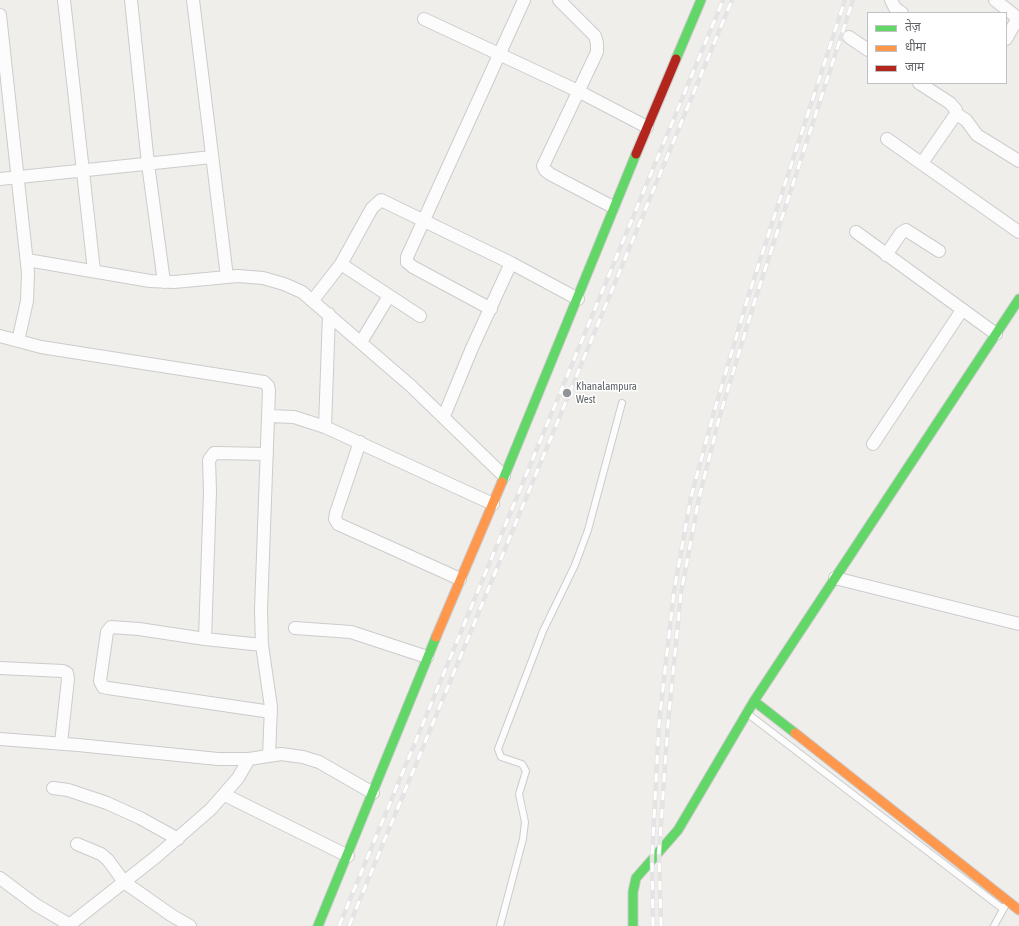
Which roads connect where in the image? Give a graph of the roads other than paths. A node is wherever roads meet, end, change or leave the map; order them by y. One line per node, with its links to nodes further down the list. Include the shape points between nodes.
1 (64, 0): 26 (street)
2 (130, 0): 25 (street)
3 (194, 0): 22 (street)
4 (524, 0): 16 (street)
5 (559, 0): 18 (street, via 591,32 597,43 597,52)
6 (701, 0): 20 (street)
7 (891, 0): 9 (street)
8 (995, 0): 12 (street)
9 (901, 12)
10 (0, 15): 27 (street)
11 (424, 19): 16 (street)
12 (1019, 19): 14 (street)
13 (849, 37): 15 (street)
14 (1007, 37)
15 (867, 49)
16 (498, 54): 18 (street); 30 (street)
17 (921, 84): 19 (street, via 950,103)
18 (578, 91): 20 (street); 29 (street, via 543,166 550,174)
19 (956, 114): 23 (street, via 966,120 977,135); 24 (street)
20 (647, 127): 29 (street)
21 (887, 139): 24 (street)
22 (212, 157): 25 (street); 39 (street)
23 (1019, 161)
24 (922, 163): 32 (street)
25 (148, 164): 26 (street); 40 (street)
26 (83, 172): 27 (street); 38 (street)
27 (18, 178): 28 (street); 35 (street)
28 (0, 179)
29 (613, 207): 42 (street)
30 (424, 220): 36 (street); 37 (street, via 386,201 377,202); 45 (street, via 409,251 407,262 413,268)
31 (856, 232): 34 (street)
32 (1019, 232)
33 (939, 251): 34 (street, via 906,230 901,233)
34 (886, 255): 46 (street)
35 (27, 260): 38 (street); 51 (street, via 27,301)
36 (511, 263): 42 (street); 45 (street)
37 (340, 264): 41 (street); 44 (street)
38 (94, 271): 40 (street)
39 (227, 277): 40 (street); 44 (street, via 263,278 284,284)
40 (164, 282)
41 (389, 296): 48 (street); 52 (street)
42 (578, 299): 60 (street)
43 (1019, 299): 49 (street)
44 (313, 300): 47 (street)
45 (491, 309): 55 (street)
46 (962, 310): 49 (street); 58 (street)
47 (329, 314): 52 (street); 56 (street)
48 (420, 316)
49 (996, 334): 62 (street)
50 (0, 336): 51 (street)
51 (18, 341): 54 (street, via 41,347 264,382 269,390)
52 (361, 342): 55 (street)
53 (622, 403): 90 (lane, via 588,530 575,565 543,631 498,749 498,754 522,764 526,771 519,794 525,822 523,839)
54 (268, 416): 56 (street, via 294,417); 59 (street)
55 (444, 416): 60 (street)
56 (325, 427): 57 (street)
57 (360, 442): 61 (street); 63 (street, via 336,513 335,519 338,524)
58 (873, 444)
59 (267, 454): 66 (street, via 214,453 209,460); 67 (street)
60 (504, 476): 61 (street)
61 (493, 504): 63 (street)
62 (835, 578): 64 (street); 70 (street)
63 (460, 579): 68 (street)
64 (1019, 624)
65 (295, 628): 68 (street, via 351,632)
66 (205, 639): 67 (street); 71 (street, via 111,627 107,632 100,684 108,688)
67 (262, 644): 71 (street)
68 (427, 657): 78 (street)
69 (0, 668): 74 (street, via 67,673)
70 (754, 701): 72 (street); 85 (street)
71 (271, 712): 75 (street)
72 (747, 713): 85 (lane); 91 (street, via 678,830 636,878 633,892)
73 (0, 739): 74 (street)
74 (61, 744): 76 (street, via 218,759)
75 (269, 756): 76 (street); 78 (street, via 281,754 319,762)
76 (249, 759): 79 (street)
77 (53, 788): 80 (street, via 68,790 108,803)
78 (373, 793): 82 (street)
79 (225, 795): 80 (street); 82 (street)
80 (178, 839): 84 (street)
81 (77, 844): 84 (street, via 101,854)
82 (348, 856): 89 (street)
83 (0, 878): 87 (street, via 36,905)
84 (124, 882): 87 (street); 88 (street)
85 (1006, 906): 86 (street); 92 (lane)
86 (1019, 910)
87 (69, 925)
88 (190, 926)
89 (318, 926)
90 (500, 926)
91 (633, 926)
92 (994, 926)

